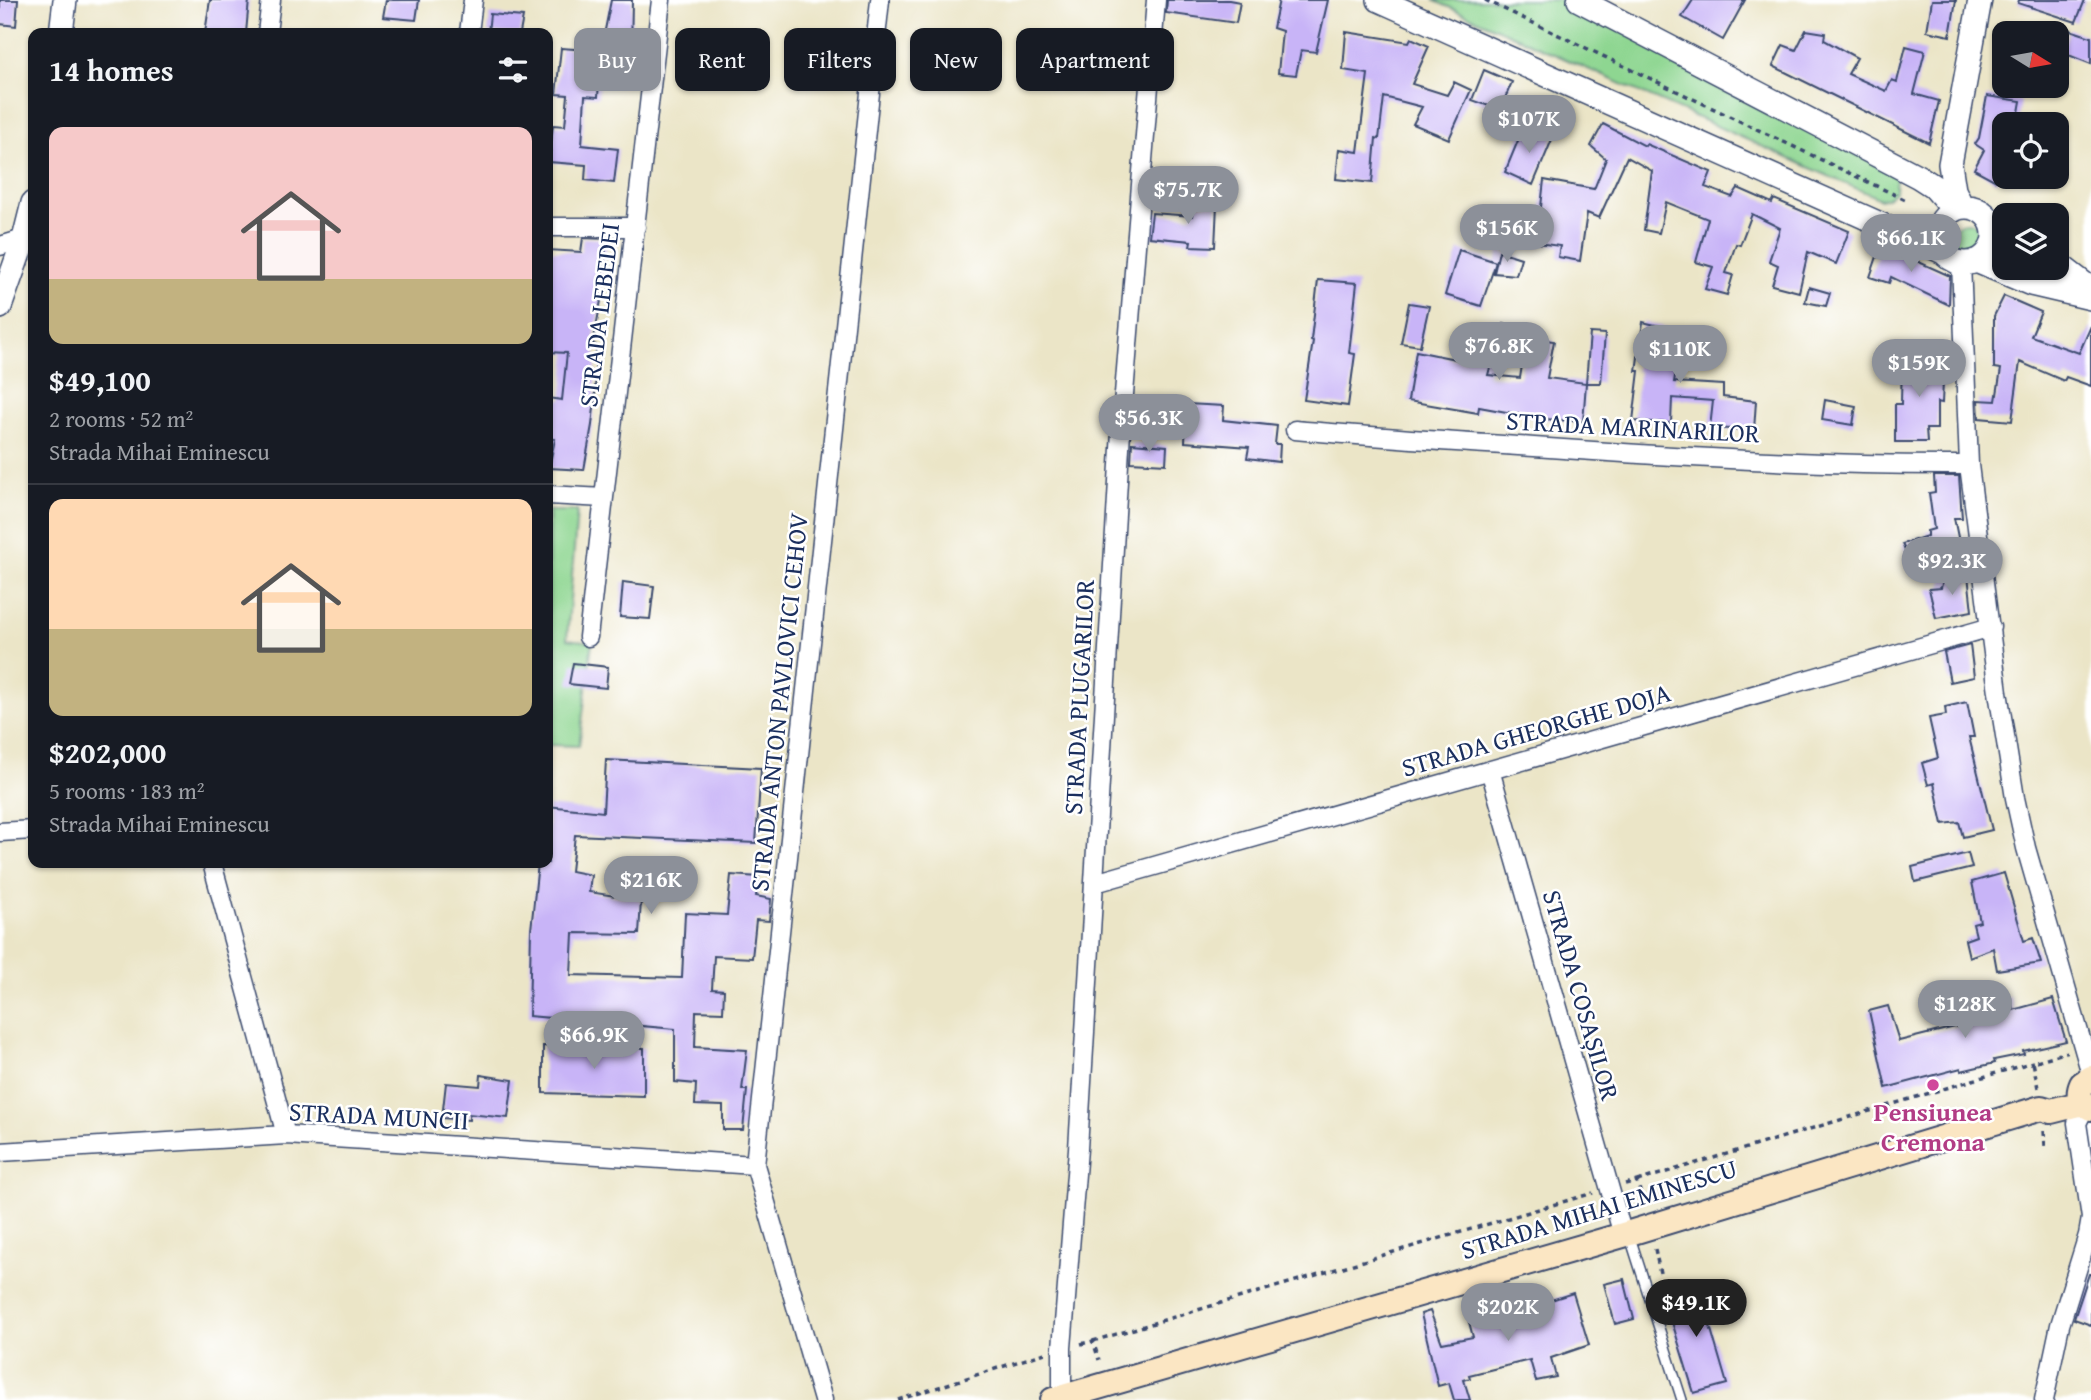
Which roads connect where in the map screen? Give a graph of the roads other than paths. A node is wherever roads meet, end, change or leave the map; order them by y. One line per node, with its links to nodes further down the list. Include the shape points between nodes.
1 (65, 0): 10 (street)
2 (271, 0): 11 (street)
3 (473, 0): 12 (street)
4 (661, 0): 16 (street, STRADA LEBEDEI)
5 (880, 0): 40 (street, STRADA ANTON PAVLOVICI CEHOV)
6 (1156, 0): 36 (street, STRADA PLUGARILOR, via 1121,431)
7 (1379, 0): 21 (street)
8 (1578, 0): 13 (street, via 1919,177)
9 (1980, 0): 13 (street, via 1951,164)
10 (62, 28)
11 (268, 28)
12 (470, 28)
13 (1958, 208): 14 (street, via 1979,210); 21 (street, via 1942,221 1938,237)
14 (1992, 221)
15 (553, 227): 16 (street)
16 (636, 227): 29 (street, STRADA LEBEDEI)
17 (28, 240): 20 (street)
18 (1992, 243): 21 (street, via 1984,256)
19 (28, 244): 25 (street)
20 (0, 246)
21 (1961, 259): 24 (street, via 2031,284); 27 (street)
22 (2069, 272): 23 (street)
23 (2091, 289)
24 (2091, 298)
25 (0, 307)
26 (1296, 430): 27 (street, STRADA MARINARILOR, via 1672,457 1869,466)
27 (1969, 464): 30 (street)
28 (553, 495): 29 (street)
29 (604, 498): 31 (street, STRADA LEBEDEI)
30 (1991, 627): 32 (street, STRADA GHEORGHE DOJA); 37 (street, via 2015,798)
31 (588, 637)
32 (1490, 770): 36 (street, STRADA GHEORGHE DOJA); 41 (street, STRADA COSAȘILOR)
33 (28, 830): 34 (street)
34 (0, 832)
35 (213, 868): 38 (street)
36 (1095, 883): 42 (street, STRADA PLUGARILOR)
37 (2087, 1092): 41 (main road, STRADA MIHAI EMINESCU, via 2051,1111 2041,1109); 45 (street, via 2077,1123 2091,1218)
38 (286, 1135): 39 (street, STRADA MUNCII); 40 (street, STRADA MUNCII)
39 (0, 1152)
40 (755, 1165): 43 (street, STRADA ANTON PAVLOVICI CEHOV)
41 (1626, 1234): 42 (main road, STRADA MIHAI EMINESCU); 44 (lane)
42 (1057, 1399)
43 (823, 1400)
44 (1682, 1400)
45 (2044, 1400)

